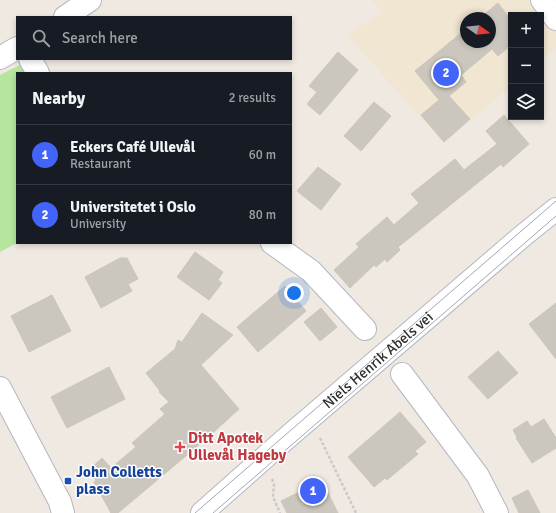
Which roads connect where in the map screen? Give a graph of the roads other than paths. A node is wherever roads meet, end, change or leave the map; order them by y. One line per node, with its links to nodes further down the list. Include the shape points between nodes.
1 (90, 0): 3 (street)
2 (542, 0): 4 (street)
3 (66, 16)
4 (556, 19)
5 (16, 49): 6 (street)
6 (0, 58)
7 (31, 60): 8 (street)
8 (37, 72)
9 (556, 209): 15 (street, Niels Henrik Abels vei, via 313,415)
10 (273, 244): 11 (street, via 311,271)
11 (365, 329)
12 (402, 374): 16 (street, via 478,476)
13 (0, 388): 14 (street)
14 (65, 509)
15 (202, 513)
16 (497, 513)

